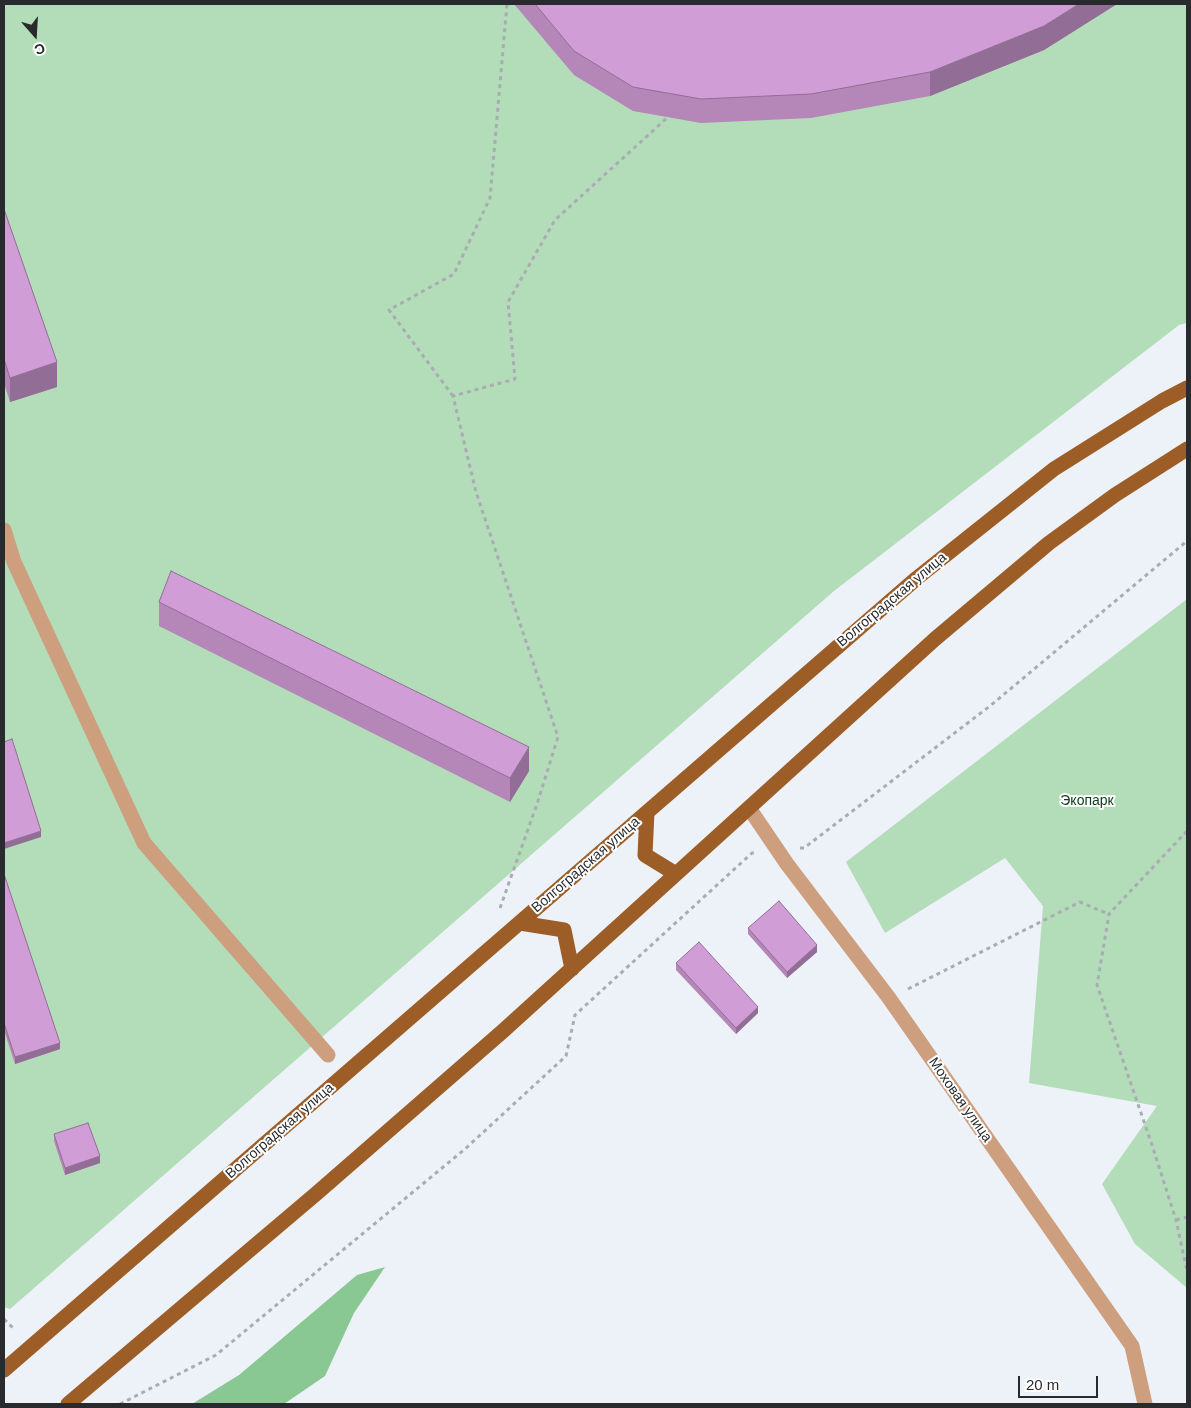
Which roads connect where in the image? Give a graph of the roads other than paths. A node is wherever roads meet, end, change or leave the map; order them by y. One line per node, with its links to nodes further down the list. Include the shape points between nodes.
1 (1187, 388): 5 (main road, Волгоградская улица, via 1054,469 917,578)
2 (1187, 450): 4 (main road, via 1115,495 1050,543 935,639)
3 (4, 530): 9 (street, via 14,562 144,843)
4 (749, 808): 6 (main road); 12 (street, Моховая улица, via 889,998 1132,1346)
5 (647, 812): 6 (main road, via 645,855); 7 (main road, Волгоградская улица)
6 (676, 874): 8 (main road)
7 (520, 923): 8 (main road, via 564,930); 10 (main road, Волгоградская улица)
8 (572, 969): 11 (main road, via 317,1193)
9 (328, 1055)
10 (4, 1370)
11 (70, 1403)
12 (1145, 1404)

